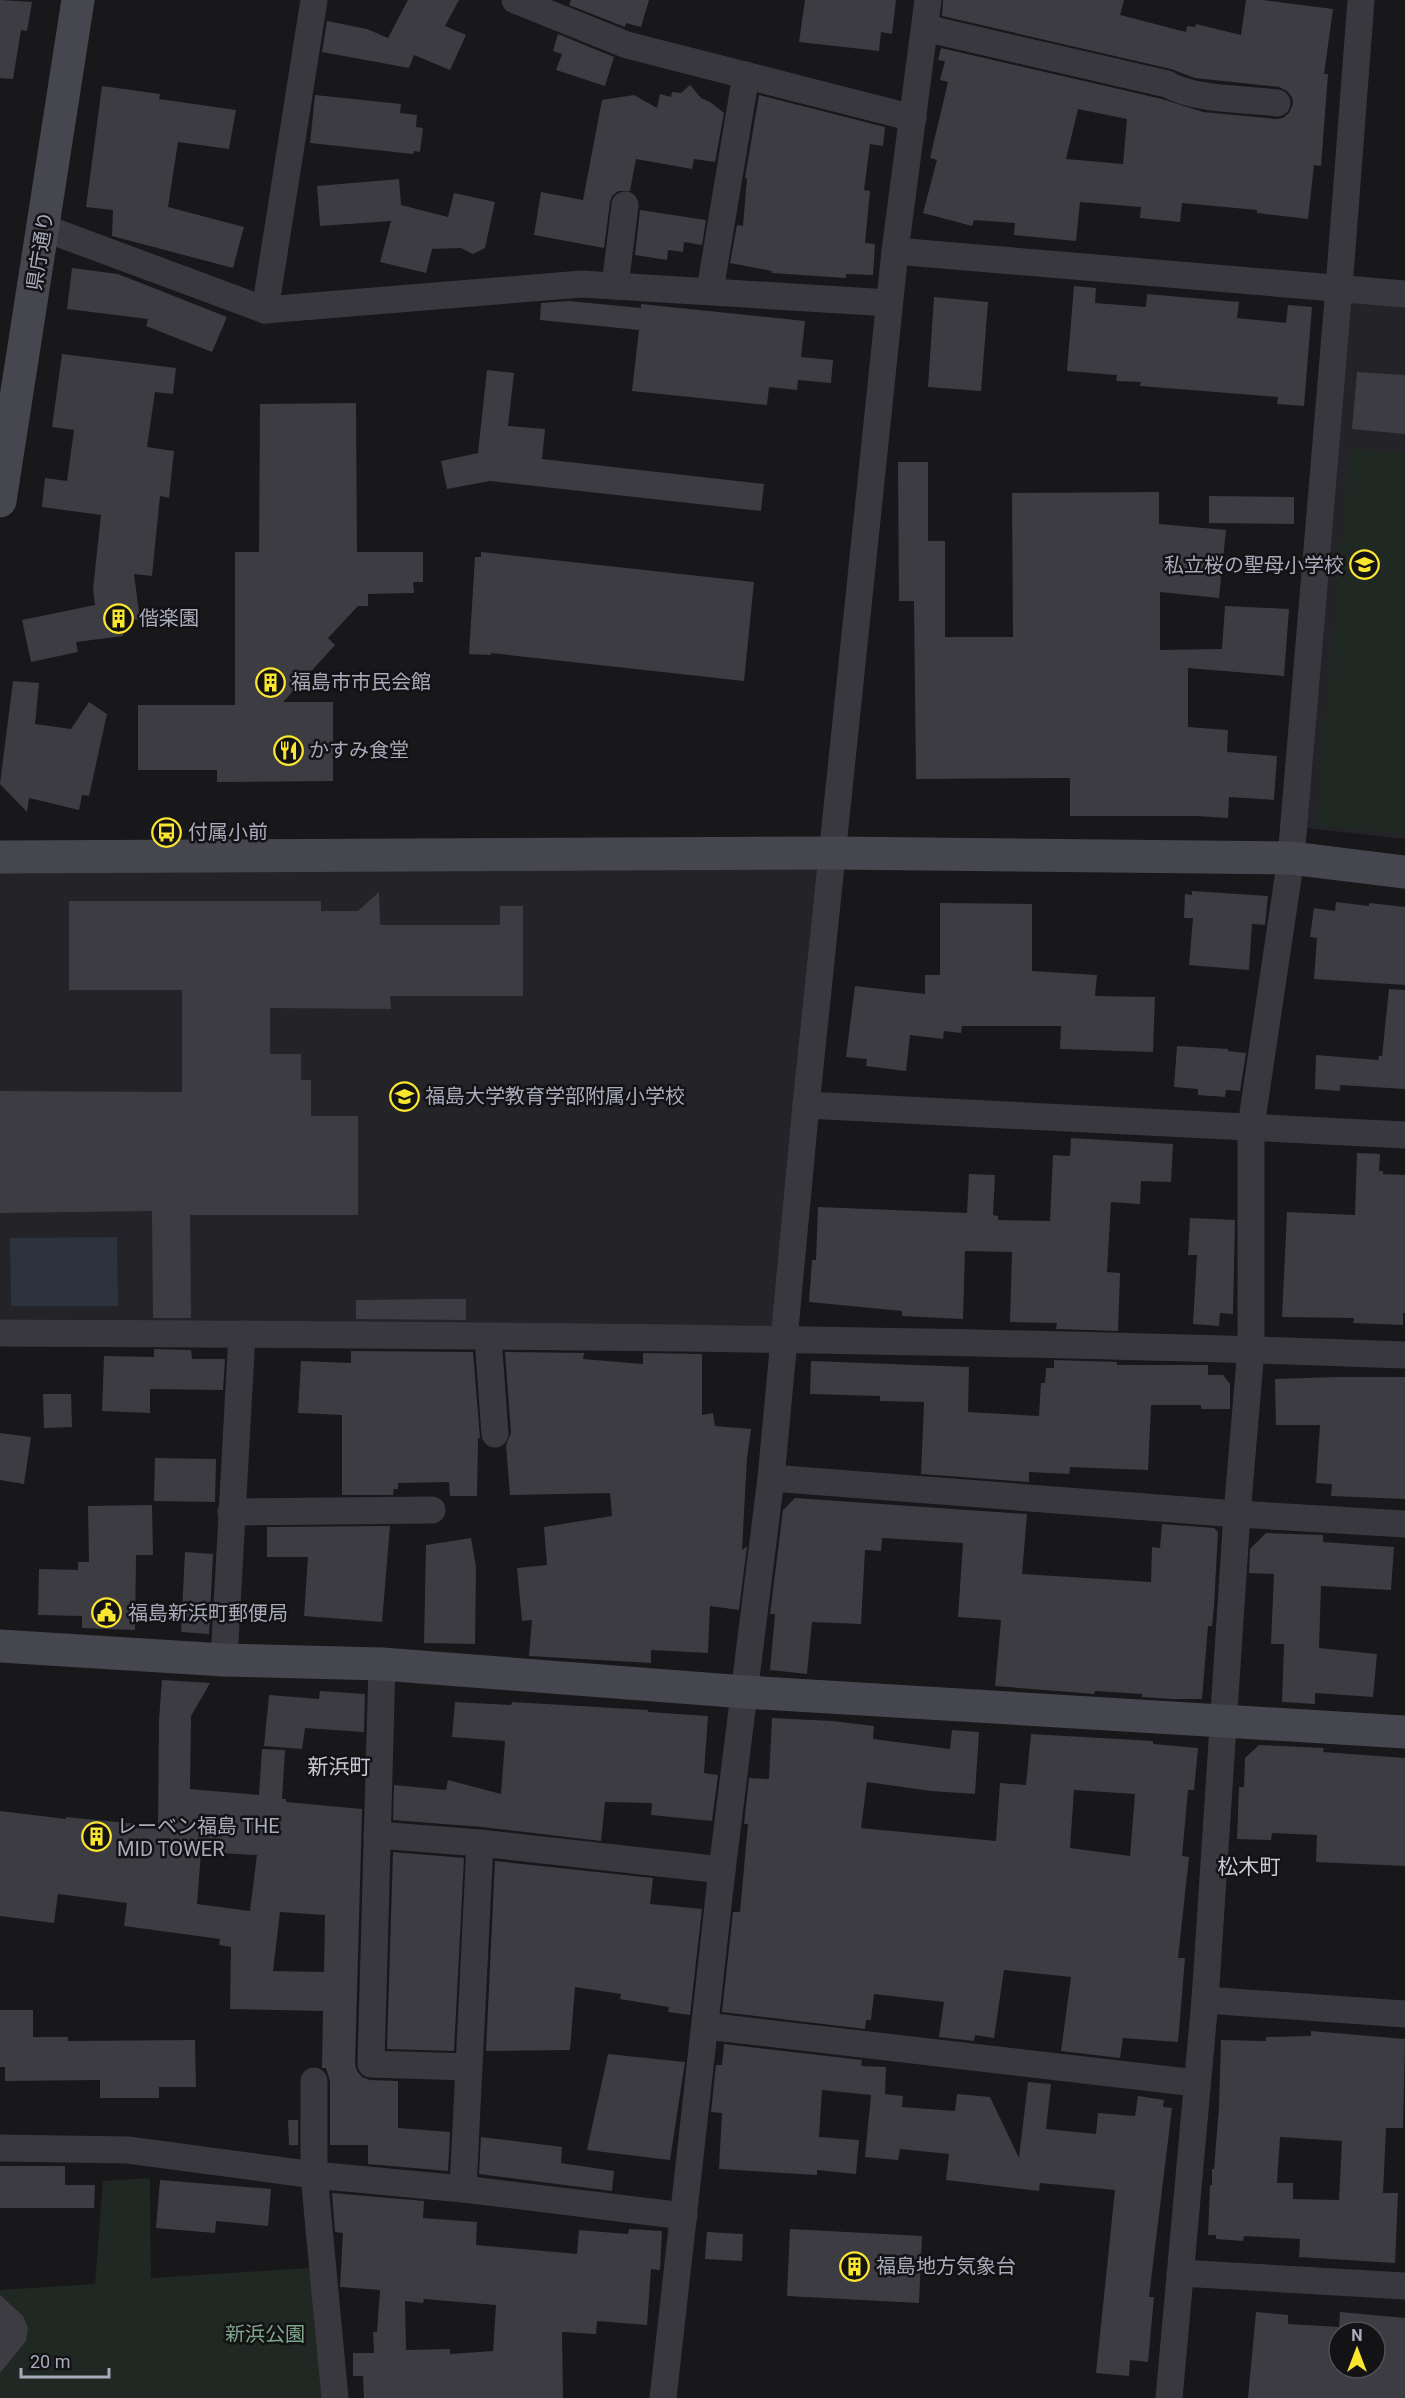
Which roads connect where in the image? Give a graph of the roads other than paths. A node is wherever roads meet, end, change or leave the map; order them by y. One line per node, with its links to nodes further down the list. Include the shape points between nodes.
1 (78, 0): 11 (street, 県庁通り)
2 (314, 0): 18 (street)
3 (515, 0): 7 (street, via 627,45)
4 (928, 0): 6 (street)
5 (1357, 1): 14 (street)
6 (925, 28): 8 (street, via 1209,96); 9 (street)
7 (746, 75): 9 (street); 15 (street)
8 (1277, 103)
9 (913, 118): 12 (street)
10 (625, 204): 13 (street)
11 (44, 228): 18 (street); 19 (street, 県庁通り)
12 (895, 251): 14 (street); 17 (street)
13 (615, 286): 15 (street); 18 (street, via 582,284)
14 (1339, 288): 16 (street); 22 (street)
15 (710, 290): 17 (street)
16 (1405, 294)
17 (889, 303): 20 (street)
18 (265, 310)
19 (0, 501)
20 (833, 853): 21 (street); 22 (street); 24 (street)
21 (0, 856)
22 (1291, 858): 23 (street); 25 (street)
23 (1405, 872)
24 (806, 1105): 25 (street); 30 (street)
25 (1251, 1126): 26 (street); 31 (street)
26 (1405, 1135)
27 (0, 1334): 28 (street)
28 (242, 1334): 29 (street); 36 (street)
29 (488, 1336): 30 (street); 33 (street)
30 (784, 1340): 31 (street); 34 (street)
31 (1251, 1349): 32 (street); 37 (street)
32 (1405, 1355)
33 (495, 1434)
34 (771, 1479): 37 (street); 42 (street)
35 (432, 1510): 36 (street)
36 (231, 1512): 40 (street)
37 (1237, 1514): 38 (street); 43 (street)
38 (1405, 1524)
39 (0, 1646): 40 (street)
40 (224, 1660): 41 (street)
41 (382, 1664): 42 (street); 45 (street)
42 (745, 1692): 43 (street); 47 (street)
43 (1223, 1720): 44 (street); 48 (street)
44 (1405, 1732)
45 (377, 1834): 46 (street); 51 (street, via 371,2064)
46 (480, 1843): 47 (street); 51 (street)
47 (722, 1870): 50 (street)
48 (1205, 2000): 49 (street); 53 (street)
49 (1405, 2014)
50 (706, 2026): 53 (street); 57 (street)
51 (468, 2067): 56 (street)
52 (314, 2081): 55 (street)
53 (1196, 2083): 58 (street)
54 (0, 2148): 55 (street, via 128,2150)
55 (314, 2175): 56 (street); 60 (street)
56 (463, 2189): 57 (street)
57 (684, 2216): 61 (street)
58 (1180, 2272): 59 (street); 62 (street)
59 (1405, 2286)
60 (335, 2398)
61 (663, 2398)
62 (1169, 2398)

